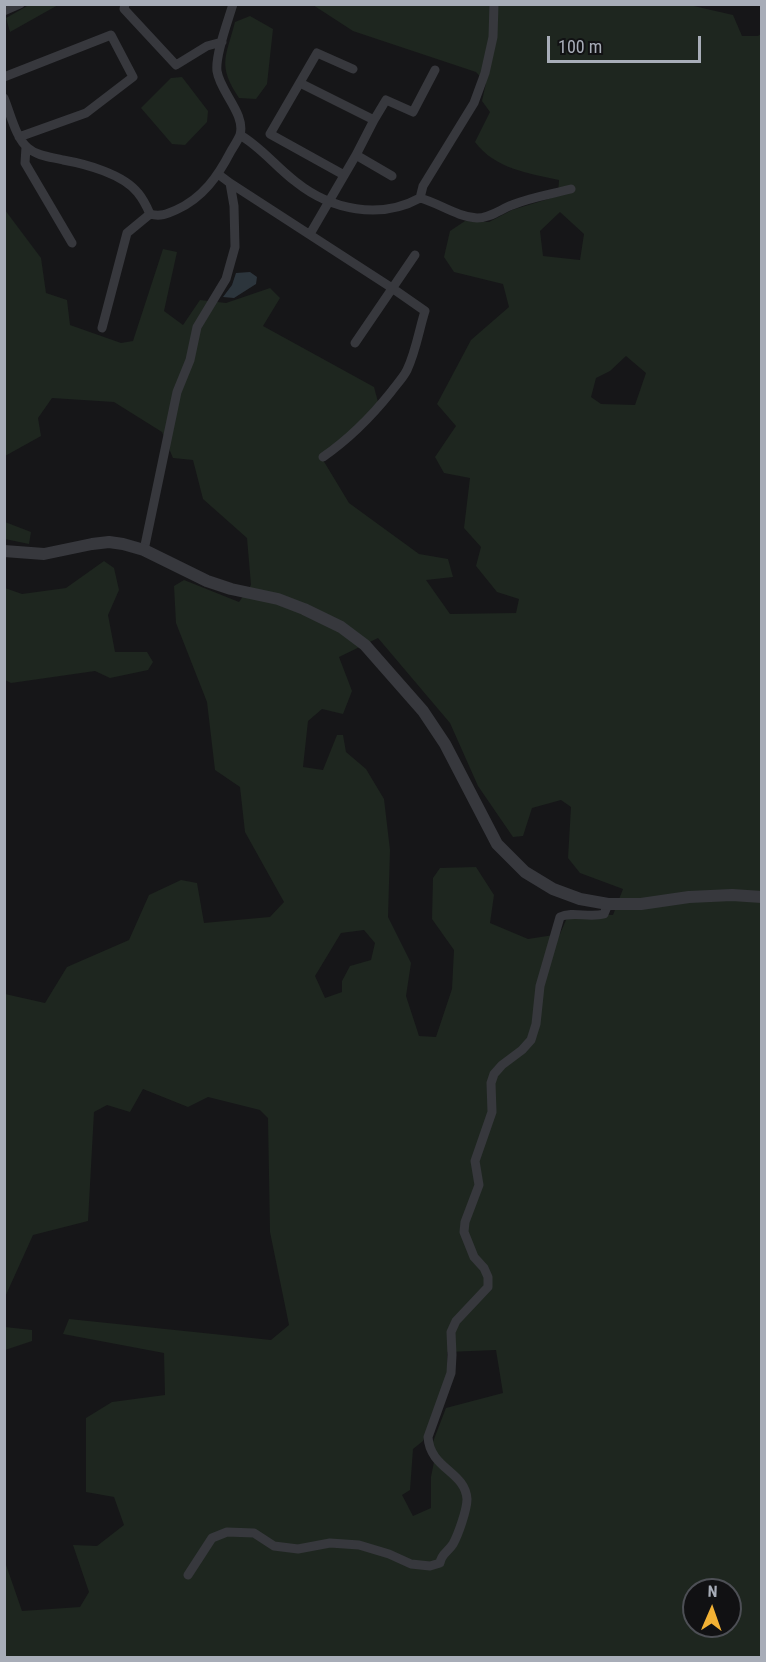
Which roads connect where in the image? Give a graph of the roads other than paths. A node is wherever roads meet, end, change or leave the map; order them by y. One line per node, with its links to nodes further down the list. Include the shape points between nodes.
1 (20, 4): 5 (street)
2 (124, 4): 6 (street, via 124,9 176,65 207,46)
3 (233, 4): 6 (street)
4 (494, 4): 23 (street, via 493,37 482,83 423,186)
5 (4, 11)
6 (222, 42): 14 (street, via 217,70 240,124)
7 (353, 69): 10 (street, via 317,53)
8 (435, 70): 13 (street, via 413,112 386,100)
9 (4, 77): 15 (street, via 111,35 132,77 86,113)
10 (300, 83): 13 (street); 19 (street, via 270,134)
11 (4, 98): 12 (street)
12 (8, 116): 15 (street)
13 (374, 120): 17 (street)
14 (240, 135): 18 (street); 24 (street, via 296,182)
15 (19, 137): 16 (street)
16 (26, 147): 25 (street, via 43,156 94,168 128,184); 27 (street, via 25,163)
17 (356, 155): 19 (street); 20 (street)
18 (219, 174): 21 (street); 25 (street, via 186,206 160,216)
19 (344, 175): 24 (street)
20 (392, 176)
21 (230, 183): 26 (street); 33 (street, via 235,247 226,279 197,327 190,360 177,392)
22 (571, 189): 23 (street, via 477,218)
23 (420, 198): 24 (street, via 392,209 371,210)
24 (328, 202): 26 (street)
25 (150, 214): 30 (street, via 127,233)
26 (309, 234): 29 (street)
27 (72, 243)
28 (415, 255): 29 (street)
29 (392, 288): 31 (street); 32 (street, via 425,311 407,371 365,421)
30 (102, 328)
31 (355, 342)
32 (323, 457)
33 (144, 550): 34 (street, via 109,542 44,554); 36 (street, via 173,571 304,609 341,627 365,645 423,711 446,744 497,844 525,872 553,889 580,900)
34 (4, 551)
35 (762, 897): 36 (street, via 732,895)
36 (608, 904): 37 (street, via 604,914 560,917 540,986 531,1040 494,1074 492,1112 475,1161 479,1185 464,1232 488,1277 488,1287 456,1321 451,1332 451,1373 428,1437 434,1457 458,1480 466,1495 452,1546 440,1563 430,1566 411,1564 359,1545 330,1543 298,1549 274,1546 254,1533 226,1532 212,1538)
37 (188, 1575)

